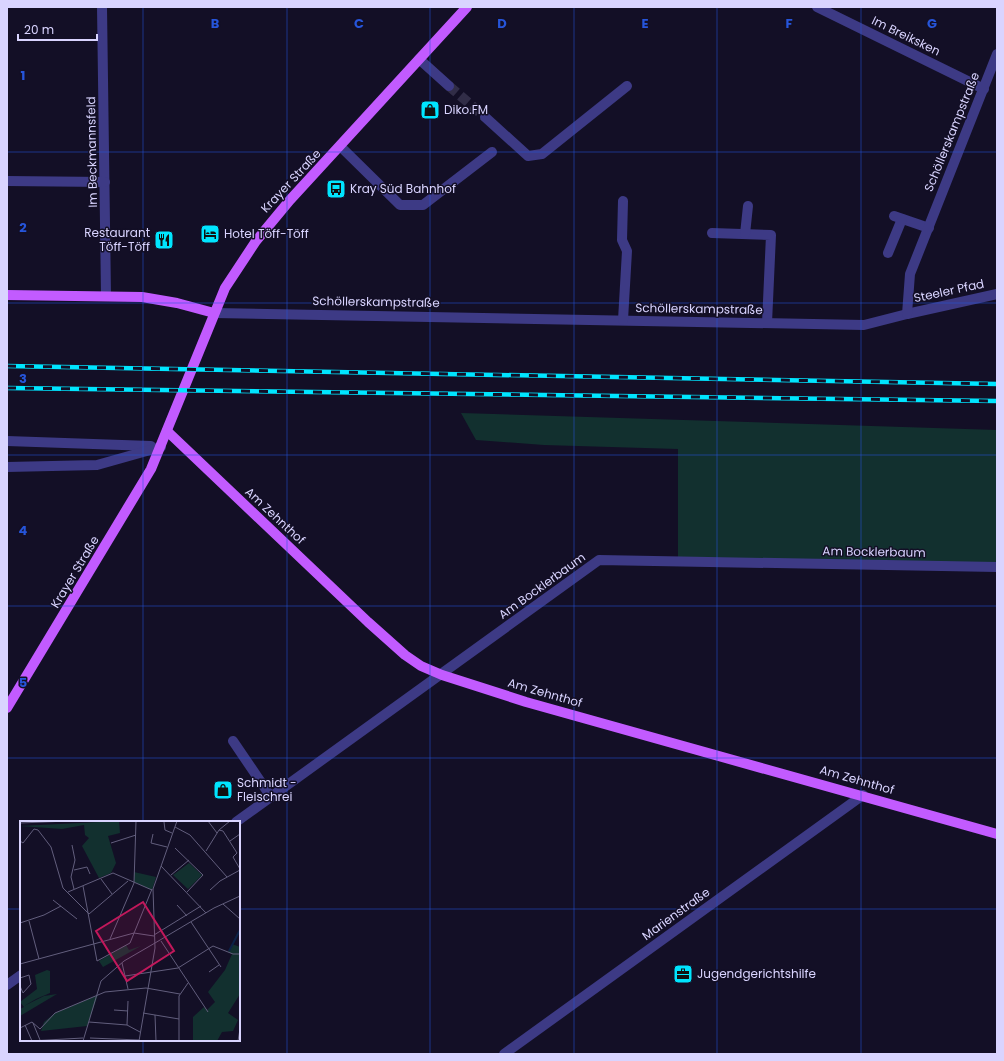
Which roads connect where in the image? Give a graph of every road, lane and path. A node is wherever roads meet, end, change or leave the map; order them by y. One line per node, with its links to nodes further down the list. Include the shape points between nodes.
1 (102, 7): 13 (street, Im Beckmannsfeld)
2 (467, 7): 5 (main road, Krayer Straße)
3 (817, 7): 8 (street, Im Breiksken)
4 (997, 54): 8 (street, Schöllerskampstraße)
5 (419, 60): 6 (street); 10 (main road, Krayer Straße)
6 (449, 86)
7 (627, 86): 9 (street, via 542,154 528,156)
8 (984, 89): 16 (street, Schöllerskampstraße)
9 (485, 117)
10 (341, 146): 11 (street, via 400,205 423,205); 23 (main road, Krayer Straße, via 290,200 256,241 225,288)
11 (492, 152)
12 (7, 181): 13 (street)
13 (105, 182): 22 (street, Im Beckmannsfeld)
14 (623, 201): 25 (street, via 622,240 627,251)
15 (748, 206): 18 (street)
16 (929, 228): 19 (street, via 898,217); 24 (street, Schöllerskampstraße, via 910,274)
17 (712, 233): 18 (street)
18 (745, 234): 26 (street, via 771,235)
19 (888, 253)
20 (997, 294): 24 (street, Steeler Pfad)
21 (7, 295): 22 (main road)
22 (106, 296): 23 (main road, via 142,297)
23 (214, 313): 25 (street, Schöllerskampstraße); 27 (main road, Krayer Straße)
24 (906, 314): 26 (street, Schöllerskampstraße, via 864,325)
25 (623, 320): 26 (street, Schöllerskampstraße)
26 (767, 323)
27 (167, 431): 29 (main road, Krayer Straße); 32 (main road, Am Zehnthof, via 405,655 421,666)
28 (7, 441): 29 (street)
29 (161, 447): 30 (street, via 97,465); 33 (main road, Krayer Straße, via 152,469)
30 (7, 466)
31 (997, 567): 32 (street, Am Bocklerbaum, via 599,560)
32 (442, 675): 35 (main road, Am Zehnthof, via 526,702); 36 (street, Am Bocklerbaum)
33 (7, 708)
34 (233, 741): 36 (street)
35 (863, 795): 38 (main road, Am Zehnthof); 41 (street, Marienstraße)
36 (270, 797): 37 (street, Am Bocklerbaum)
37 (237, 821)
38 (997, 834)
39 (20, 976): 40 (street)
40 (7, 985)
41 (504, 1054)

